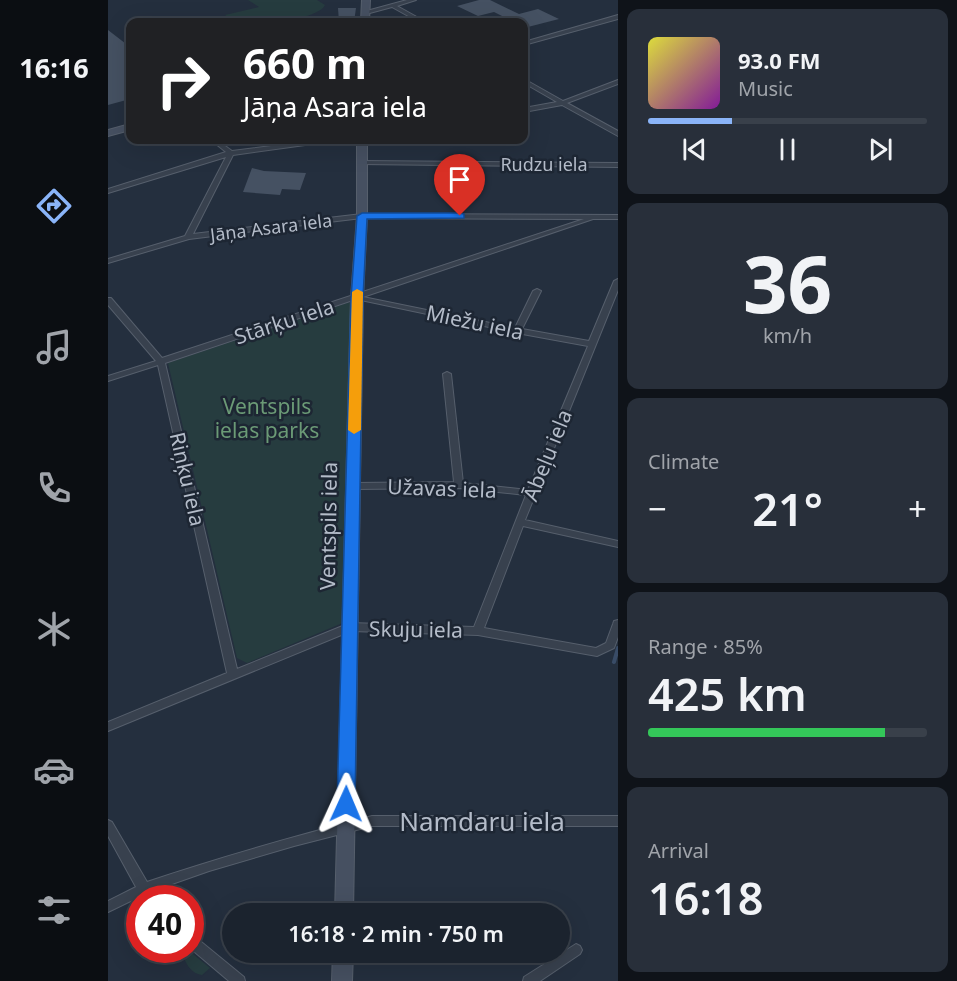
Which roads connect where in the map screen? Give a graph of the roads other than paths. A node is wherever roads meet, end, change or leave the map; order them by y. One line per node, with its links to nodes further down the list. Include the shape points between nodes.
1 (366, 0): 4 (street)
2 (413, 0): 3 (street)
3 (394, 6): 4 (street); 6 (street)
4 (366, 12): 5 (street)
5 (365, 18)
6 (415, 18)
7 (618, 18): 8 (street)
8 (528, 44)
9 (618, 82): 11 (street)
10 (528, 83): 11 (street)
11 (562, 103): 12 (street); 15 (street)
12 (528, 109)
13 (126, 128): 14 (street)
14 (108, 133)
15 (618, 134)
16 (219, 144): 19 (street)
17 (297, 144): 19 (street)
18 (362, 144): 20 (street, Ventspils iela)
19 (231, 153): 22 (street); 26 (street)
20 (362, 163): 21 (street, Rudzu iela); 23 (street, Ventspils iela)
21 (618, 165)
22 (108, 190)
23 (362, 216): 24 (street, Jāņa Asara iela); 26 (street, Jāņa Asara iela); 30 (street, Ventspils iela)
24 (596, 216): 25 (street, Jāņa Asara iela); 30 (street, Stārķu iela)
25 (618, 217)
26 (189, 237): 27 (street, Jāņa Asara iela)
27 (108, 261)
28 (618, 281): 33 (street, Ābeļu iela)
29 (537, 291): 32 (street)
30 (357, 298): 32 (street, Miežu iela); 34 (street, Stārķu iela); 38 (street, Ventspils iela)
31 (108, 300): 34 (street, Riņķu iela)
32 (517, 332): 33 (street, Miežu iela)
33 (592, 344): 39 (street, Ābeļu iela)
34 (161, 362): 36 (street, Stārķu iela); 45 (street, Riņķu iela)
35 (447, 374): 37 (street)
36 (108, 379)
37 (459, 485): 38 (street, Užavas iela); 39 (street, Užavas iela)
38 (354, 486): 43 (street, Ventspils iela)
39 (531, 493): 40 (street, Ābeļu iela)
40 (520, 522): 41 (street); 44 (street, Ābeļu iela)
41 (618, 544)
42 (618, 624): 44 (street, Skuju iela, via 610,645 597,652)
43 (350, 627): 44 (street, Skuju iela); 45 (street, Skuju iela); 49 (street, Ventspils iela)
44 (478, 631)
45 (233, 675): 46 (street, Skuju iela)
46 (108, 727)
47 (618, 821): 49 (street, Namdaru iela, via 372,821)
48 (108, 825): 50 (street)
49 (345, 827): 51 (street, Namdaru iela, via 220,863); 53 (street, Ventspils iela)
50 (141, 885)
51 (167, 885)
52 (126, 901): 54 (street, Namdaru iela)
53 (344, 903)
54 (108, 908)
55 (576, 950): 60 (street)
56 (204, 952): 58 (street)
57 (343, 963): 59 (street)
58 (239, 981)
59 (342, 981)
60 (529, 981)

